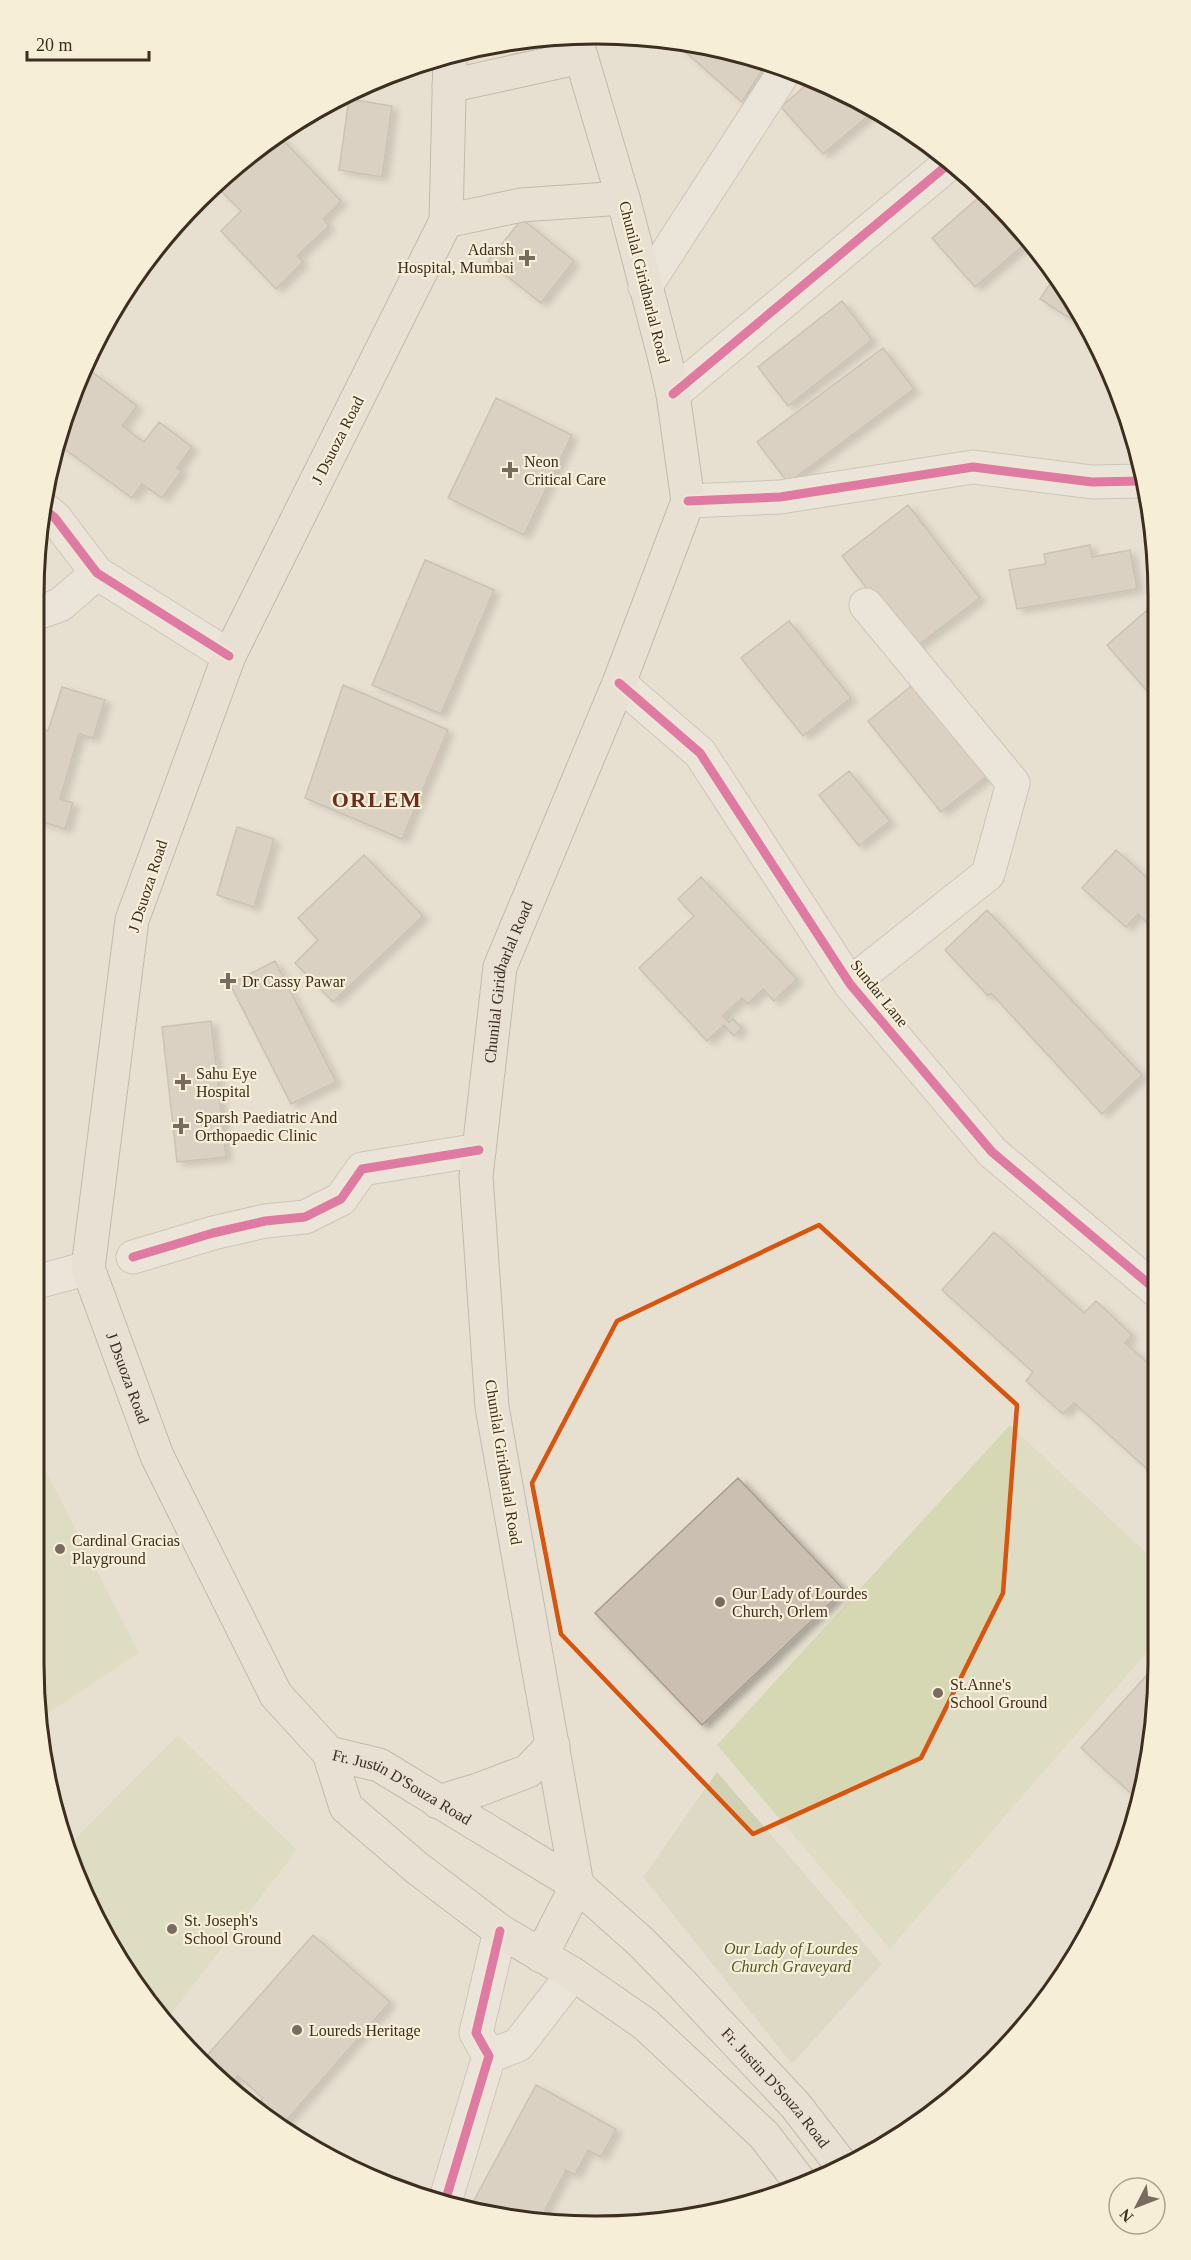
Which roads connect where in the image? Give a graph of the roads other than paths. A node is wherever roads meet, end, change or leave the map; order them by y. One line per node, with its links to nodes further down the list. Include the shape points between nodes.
1 (578, 47): 2 (main road); 5 (main road, Chunilal Giridharlal Road)
2 (449, 70): 6 (main road, J Dsuoza Road)
3 (781, 76): 7 (street)
4 (944, 168): 8 (street)
5 (623, 198): 6 (main road, via 521,206); 7 (main road, Chunilal Giridharlal Road)
6 (446, 221): 15 (main road, J Dsuoza Road)
7 (645, 287): 8 (main road, Chunilal Giridharlal Road)
8 (673, 394): 10 (main road, Chunilal Giridharlal Road)
9 (1135, 481): 10 (street, via 1092,482 973,467 780,497)
10 (688, 501): 16 (main road, Chunilal Giridharlal Road)
11 (50, 514): 12 (street)
12 (97, 573): 14 (street, via 60,605); 15 (street)
13 (866, 604): 17 (street, via 1013,783 988,874)
14 (44, 611)
15 (229, 656): 20 (main road, J Dsuoza Road, via 132,920)
16 (619, 683): 17 (street, Sundar Lane, via 700,753); 18 (main road, Chunilal Giridharlal Road, via 500,967)
17 (850, 984): 22 (street, Sundar Lane, via 992,1152)
18 (479, 1150): 19 (street, via 362,1169 341,1199 305,1217 213,1233); 23 (main road, Chunilal Giridharlal Road, via 476,1176 492,1407)
19 (134, 1257)
20 (88, 1268): 21 (street); 24 (main road, J Dsuoza Road, via 158,1456 276,1695)
21 (44, 1280)
22 (1148, 1283)
23 (553, 1745): 25 (main road, via 528,1770); 26 (main road, Chunilal Giridharlal Road)
24 (329, 1753): 25 (main road, Fr. Justin D'Souza Road, via 379,1765); 27 (main road, Fr. Justin D'Souza Road, via 346,1807 417,1868)
25 (438, 1802): 26 (main road, Fr. Justin D'Souza Road)
26 (577, 1885): 28 (main road); 31 (main road, Fr. Justin D'Souza Road, via 683,1985 796,2106)
27 (500, 1930): 28 (main road, Fr. Justin D'Souza Road); 30 (street, via 476,2032)
28 (541, 1956): 29 (main road, Fr. Justin D'Souza Road)
29 (573, 1974): 30 (street, via 518,2045); 32 (main road, Fr. Justin D'Souza Road, via 645,2024 764,2136)
30 (489, 2056): 33 (street)
31 (838, 2161)
32 (796, 2178)
33 (447, 2196)

